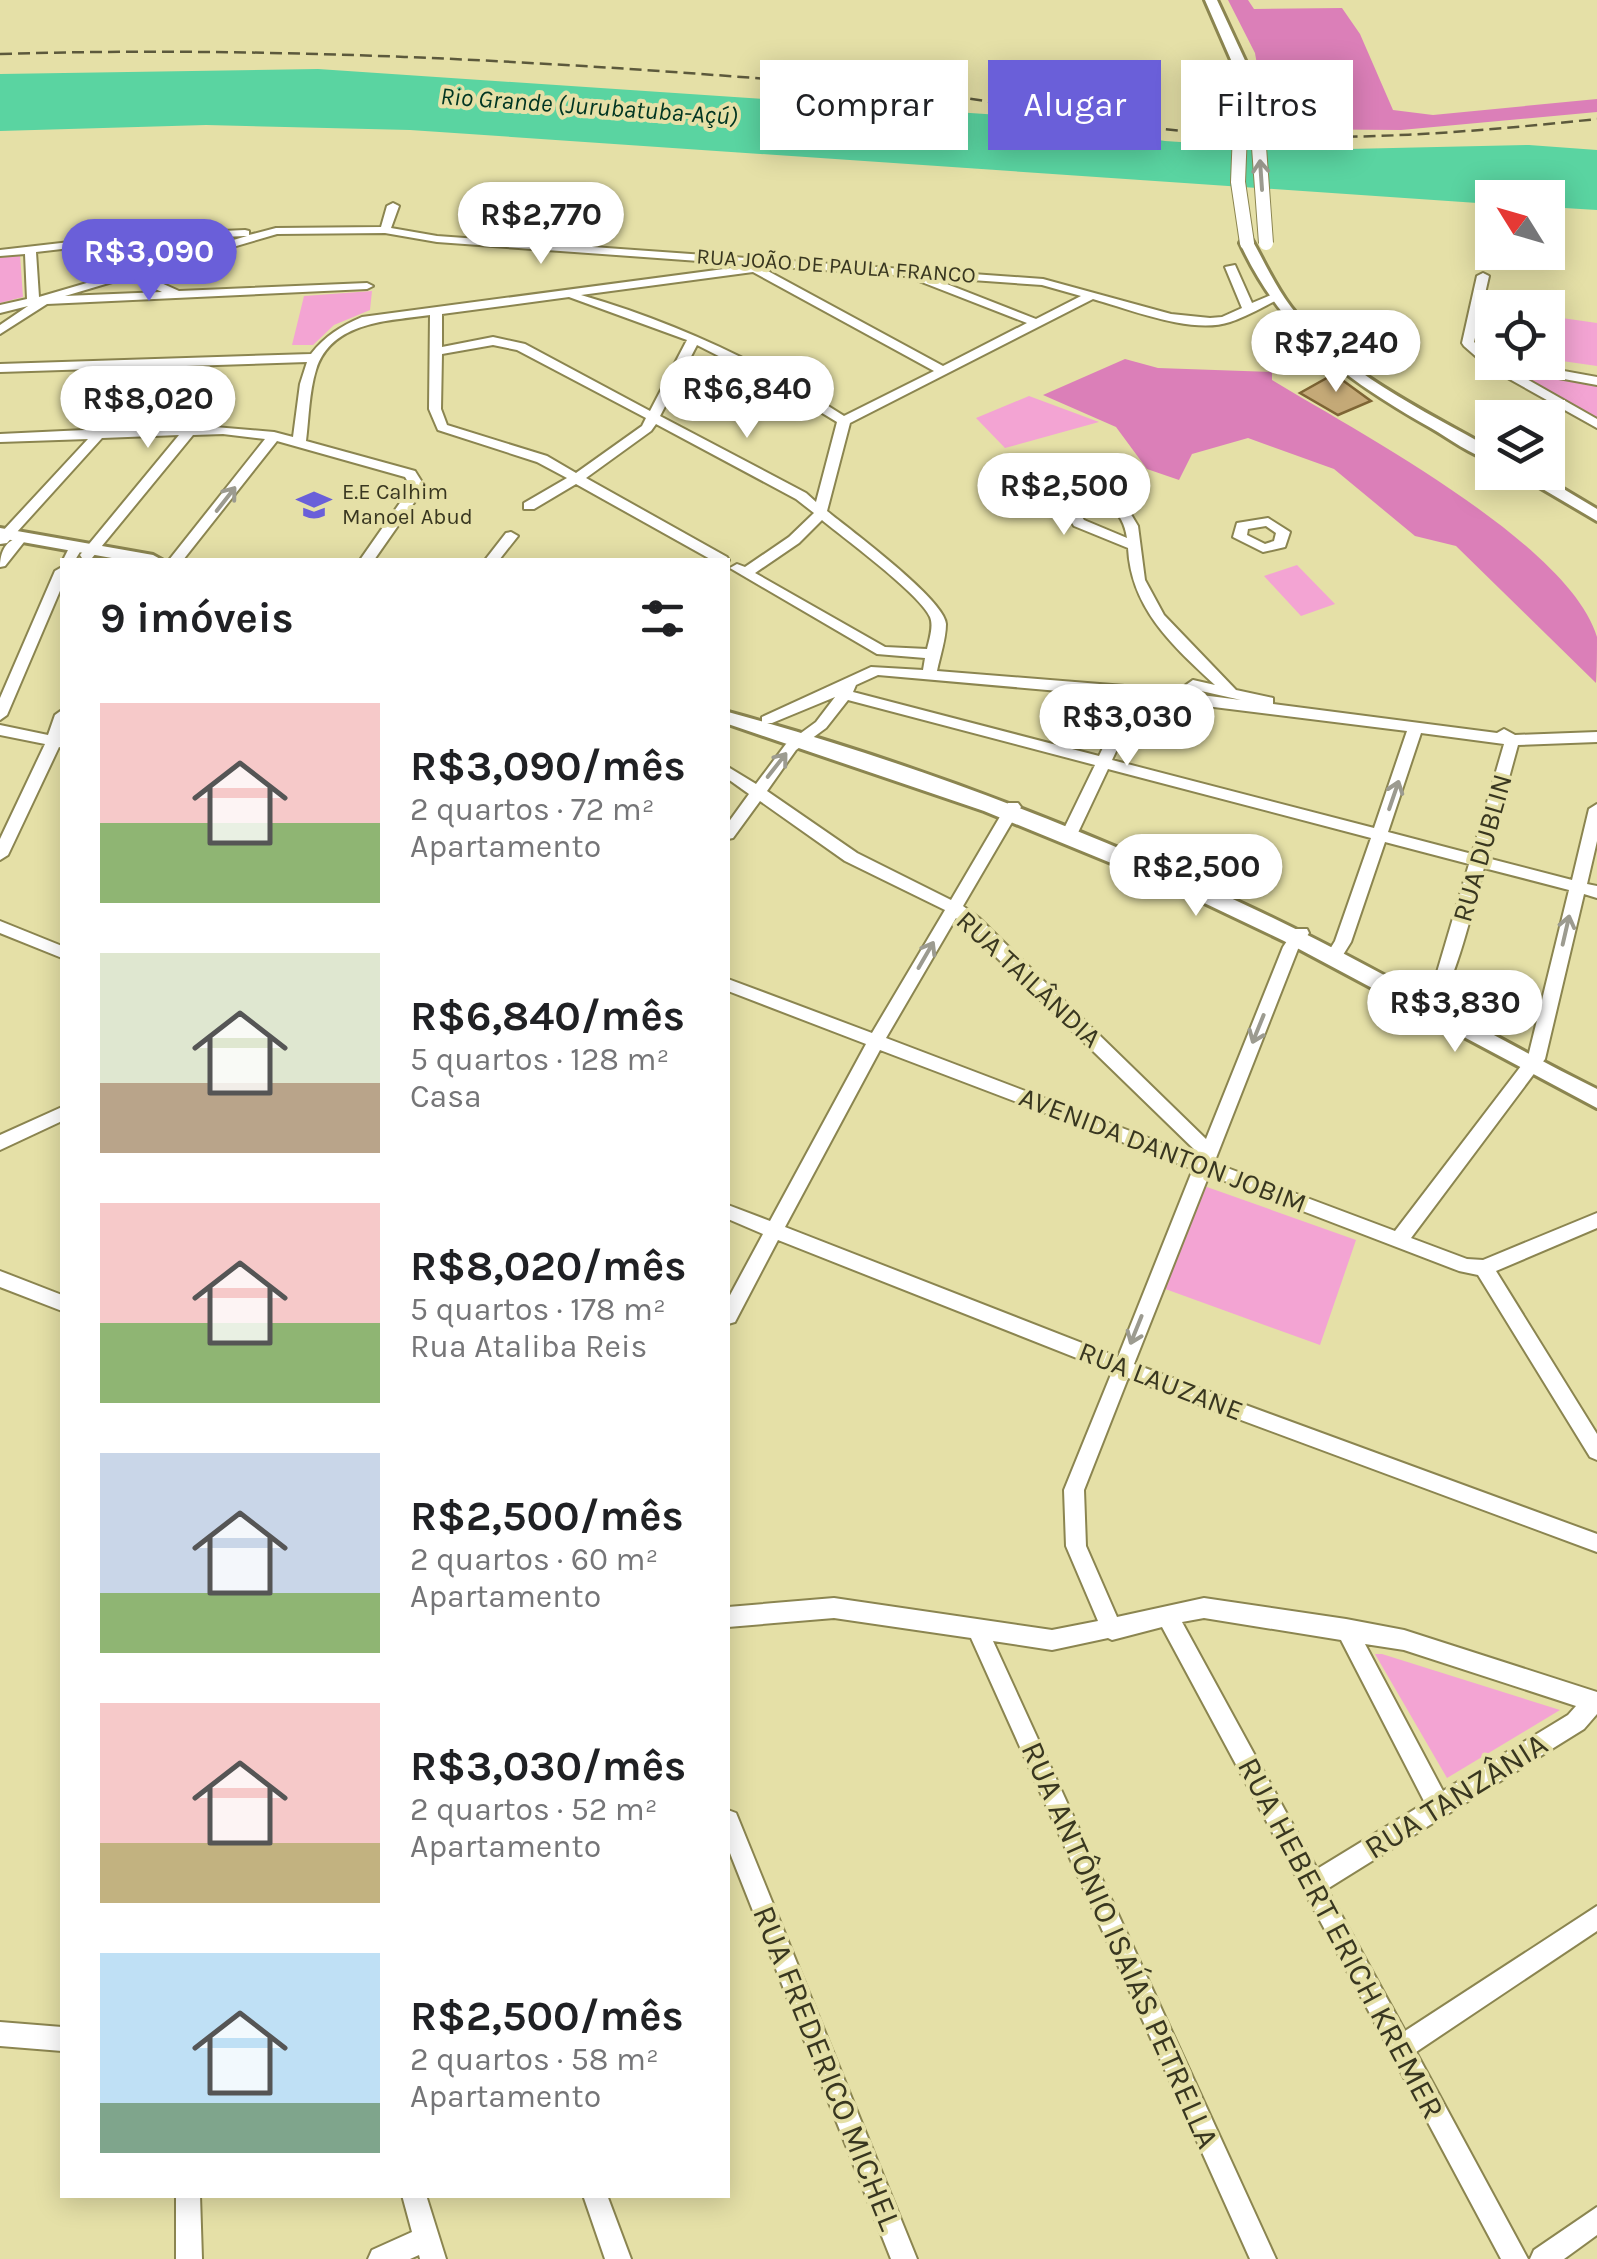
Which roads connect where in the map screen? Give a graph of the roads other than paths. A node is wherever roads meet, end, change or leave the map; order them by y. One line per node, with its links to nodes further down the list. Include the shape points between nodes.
1 (1212, 0): 3 (main road)
2 (1224, 0): 4 (main road)
3 (1238, 60)
4 (1248, 60)
5 (1242, 150): 23 (main road, bridge, via 1238,182 1247,243)
6 (1254, 150): 44 (main road, one-way to 6, bridge, via 1385,380 1332,340 1289,293 1266,243)
7 (393, 206): 8 (street)
8 (385, 230): 9 (street, RUA JOÃO DE PAULA FRANCO); 12 (street, RUA JOÃO DE PAULA FRANCO, via 437,240)
9 (223, 240): 10 (street); 16 (street, RUA JOÃO DE PAULA FRANCO)
10 (30, 249): 11 (street); 24 (street)
11 (0, 252)
12 (778, 261): 14 (street); 15 (street, RUA JOÃO DE PAULA FRANCO)
13 (1230, 266): 26 (street)
14 (756, 269): 20 (street); 36 (street)
15 (906, 272): 21 (street, RUA JOÃO DE PAULA FRANCO, via 1043,282); 29 (street)
16 (131, 274): 22 (street); 24 (street, RUA JOÃO DE PAULA FRANCO)
17 (1484, 276): 19 (street)
18 (368, 286): 22 (street)
19 (1480, 290)
20 (565, 294): 28 (street); 31 (street, via 649,318)
21 (1092, 295): 26 (street, RUA JOÃO DE PAULA FRANCO, via 1197,320 1225,320); 29 (street)
22 (185, 297): 24 (street)
23 (1276, 298): 26 (street, RUA JOÃO DE PAULA FRANCO); 49 (main road, via 1333,357)
24 (37, 303): 25 (street); 30 (street, RUA JOÃO DE PAULA FRANCO)
25 (5, 308)
26 (1248, 308)
27 (1475, 308): 32 (street, via 1467,337)
28 (436, 310): 33 (street); 34 (street, via 362,321)
29 (1039, 324): 36 (street)
30 (0, 330)
31 (694, 339): 40 (street); 41 (street)
32 (1475, 345)
33 (437, 351): 40 (street, via 504,342); 50 (street, via 435,409 442,427 515,447)
34 (311, 358): 35 (street); 48 (street)
35 (0, 368)
36 (942, 370): 41 (street)
37 (1565, 376): 39 (street)
38 (1524, 380): 42 (street)
39 (1597, 382)
40 (656, 416): 50 (street, via 634,440); 55 (street, via 789,488)
41 (844, 421): 55 (street)
42 (1597, 424)
43 (191, 428): 45 (street); 46 (street); 60 (street)
44 (1475, 432)
45 (100, 433): 47 (street); 58 (street)
46 (274, 436): 48 (street); 62 (street, one-way to 46)
47 (0, 438)
48 (299, 442): 63 (street, via 419,482)
49 (1475, 445)
50 (577, 479): 54 (street); 65 (street)
51 (1565, 484): 53 (main road)
52 (1553, 490): 56 (main road)
53 (1597, 502)
54 (529, 506)
55 (820, 514): 68 (street); 71 (street, via 936,614)
56 (1597, 516)
57 (511, 536): 64 (street)
58 (5, 538): 60 (main road); 66 (street)
59 (1131, 545): 59 (street, via 1130,522 1115,504 1088,500 1070,508 1079,523); 72 (street, via 1142,591)
60 (79, 552): 61 (main road)
61 (114, 558)
62 (178, 558)
63 (368, 558)
64 (494, 558)
65 (718, 558)
66 (0, 563)
67 (730, 565): 68 (street)
68 (744, 573): 70 (street)
69 (60, 575): 75 (street)
70 (882, 650): 71 (street); 73 (street)
71 (933, 654): 74 (street)
72 (1193, 660): 77 (street); 78 (street)
73 (876, 670): 74 (street); 76 (street)
74 (929, 676): 79 (street)
75 (6, 689): 82 (street)
76 (843, 689): 84 (street); 87 (street); 93 (street)
77 (1229, 690): 78 (street); 81 (street)
78 (1188, 691): 79 (street); 81 (street, via 1202,700)
79 (1136, 692): 93 (street)
80 (730, 710): 84 (main road)
81 (1296, 714): 86 (street)
82 (0, 715)
83 (730, 718): 87 (main road)
84 (767, 720): 87 (main road)
85 (0, 730): 91 (street)
86 (1415, 730): 88 (street); 100 (street, one-way to 86)
87 (806, 736): 95 (street, one-way to 87); 97 (main road)
88 (1506, 736): 90 (street); 102 (street, RUA DUBLIN)
89 (1597, 737): 90 (street)
90 (1533, 741): 92 (street)
91 (58, 742): 101 (street)
92 (1597, 749)
93 (1104, 763): 99 (street); 100 (street)
94 (730, 774): 95 (street, RUA TAILÂNDIA)
95 (755, 794): 98 (street); 105 (street, RUA TAILÂNDIA, via 882,875)
96 (1597, 808): 103 (street)
97 (1010, 810): 99 (main road); 105 (street)
98 (730, 831)
99 (1070, 834): 107 (main road)
100 (1380, 835): 102 (street); 109 (street)
101 (0, 855)
102 (1478, 860): 103 (street); 111 (street, RUA DUBLIN, via 1440,990)
103 (1576, 886): 104 (street); 113 (street, one-way to 103)
104 (1597, 892)
105 (954, 908): 112 (street, one-way to 105); 118 (street, RUA TAILÂNDIA, via 1004,949)
106 (0, 927): 108 (street)
107 (1298, 936): 109 (main road); 118 (street, one-way to 118)
108 (60, 951)
109 (1335, 956): 111 (main road)
110 (730, 986): 112 (street, AVENIDA DANTON JOBIM)
111 (1429, 1006): 113 (main road)
112 (877, 1039): 118 (street, AVENIDA DANTON JOBIM); 121 (street)
113 (1534, 1063): 114 (main road); 115 (main road); 122 (street)
114 (1597, 1088)
115 (1597, 1099)
116 (60, 1115): 117 (street)
117 (0, 1144)
118 (1205, 1159): 122 (street, AVENIDA DANTON JOBIM); 127 (street, one-way to 127)
119 (730, 1213): 121 (street, RUA LAUZANE)
120 (1594, 1226): 123 (street)
121 (776, 1230): 126 (street); 127 (street, RUA LAUZANE)
122 (1400, 1240): 123 (street, AVENIDA DANTON JOBIM)
123 (1484, 1268): 128 (street)
124 (0, 1279): 125 (street)
125 (60, 1302)
126 (730, 1312)
127 (1121, 1367): 129 (street, RUA LAUZANE); 132 (street, via 1074,1490 1072,1520 1076,1546)
128 (1597, 1451)
129 (1597, 1542)
130 (730, 1616): 134 (street, via 834,1608)
131 (1168, 1617): 132 (street); 133 (street, via 1204,1608); 138 (street, RUA HEBERT ERICH KREMER)
132 (1112, 1630): 134 (street, via 1052,1640)
133 (1346, 1630): 135 (street, via 1404,1640); 136 (street)
134 (978, 1631): 152 (street, RUA ANTÔNIO ISAÍAS PETRELLA)
135 (1596, 1702): 136 (street, RUA TANZÂNIA, via 1576,1722)
136 (1440, 1808): 138 (street, RUA TANZÂNIA)
137 (730, 1826): 151 (street, RUA FREDERICO MICHEL)
138 (1312, 1884): 142 (street, RUA HEBERT ERICH KREMER)
139 (1597, 1916): 142 (street)
140 (0, 2034): 141 (street)
141 (60, 2039)
142 (1399, 2049): 153 (street, RUA HEBERT ERICH KREMER)
143 (188, 2198): 148 (street)
144 (415, 2198): 147 (street)
145 (597, 2198): 150 (street)
146 (1597, 2220): 154 (street)
147 (430, 2248): 149 (street)
148 (190, 2259)
149 (381, 2259)
150 (618, 2259)
151 (904, 2259)
152 (1263, 2259)
153 (1516, 2259)
154 (1543, 2259)

